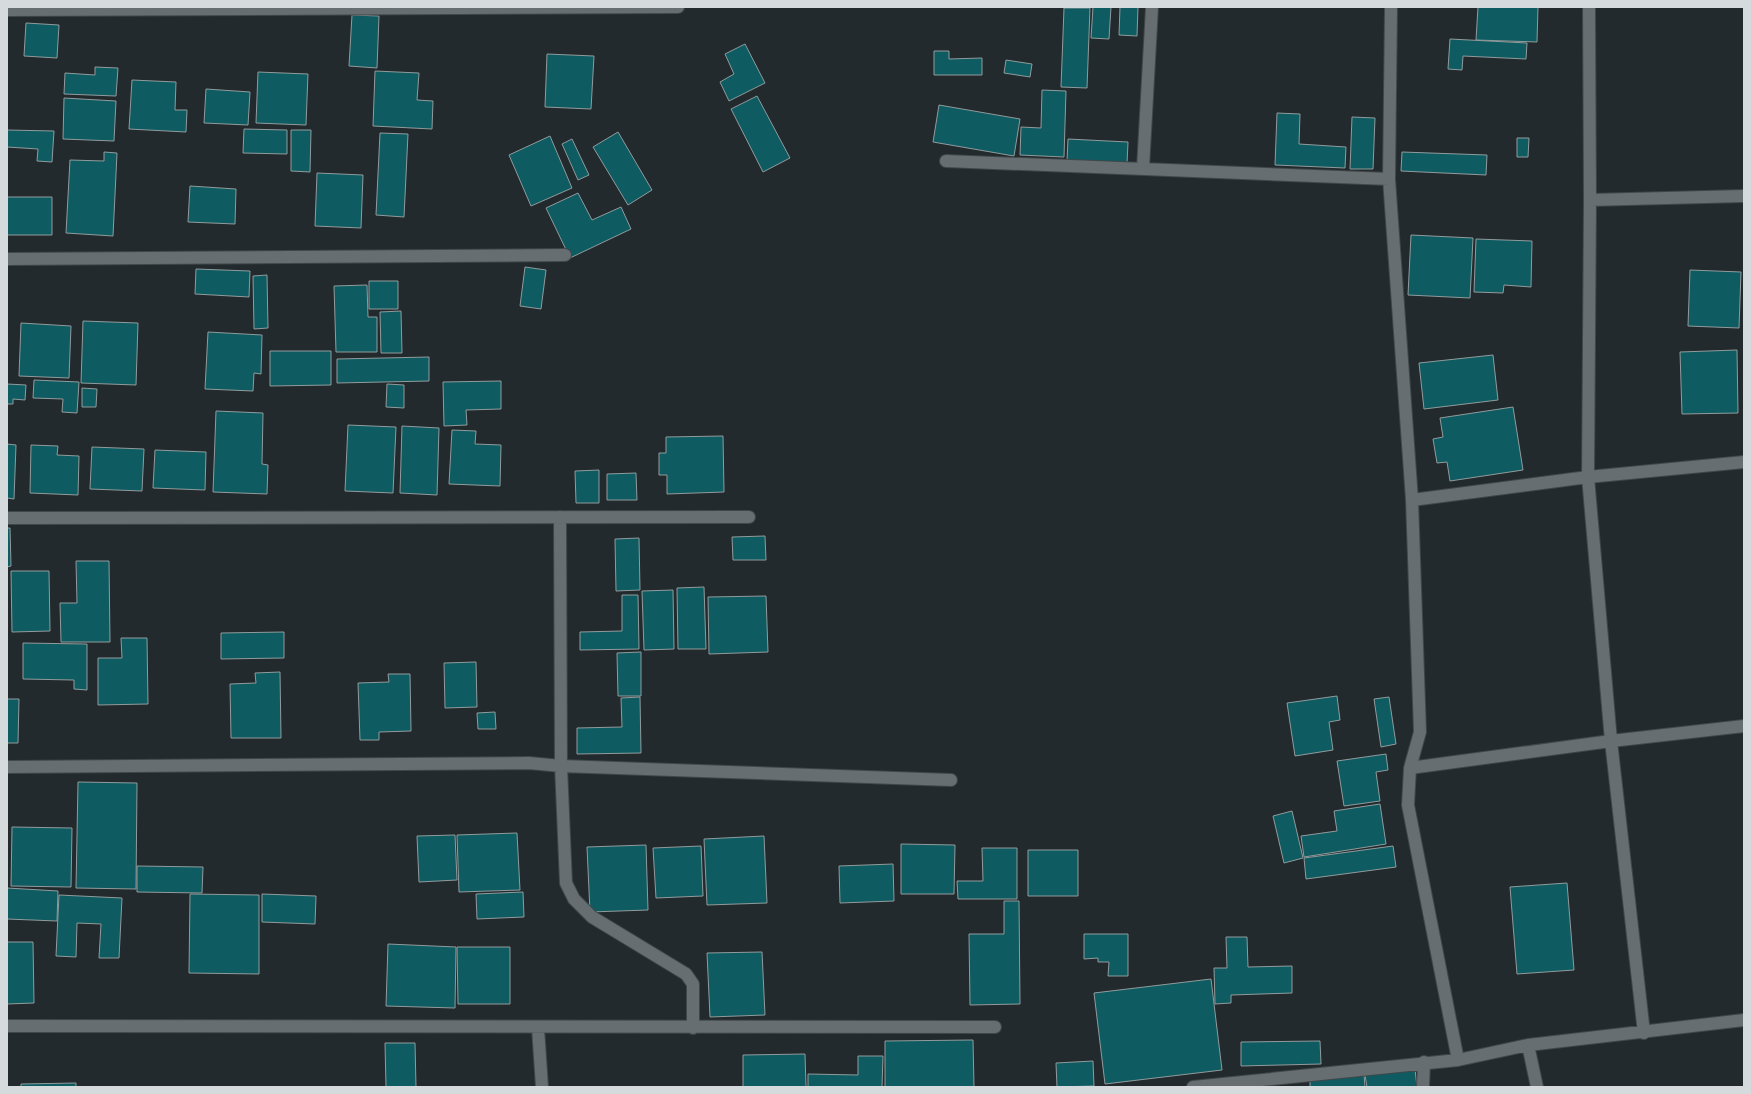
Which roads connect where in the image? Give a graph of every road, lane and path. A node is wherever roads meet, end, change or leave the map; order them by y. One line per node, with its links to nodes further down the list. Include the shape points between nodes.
1 (678, 7): 5 (street)
2 (1152, 7): 7 (street)
3 (1391, 7): 8 (street)
4 (1589, 7): 10 (street)
5 (7, 10)
6 (946, 161): 7 (street)
7 (1143, 168): 8 (street)
8 (1389, 178): 15 (street)
9 (1744, 196): 10 (street)
10 (1590, 200): 14 (street)
11 (565, 255): 12 (street)
12 (7, 259)
13 (1744, 462): 14 (street)
14 (1588, 477): 15 (street); 20 (street)
15 (1412, 500): 23 (street, via 1420,732)
16 (560, 517): 17 (street); 18 (street); 21 (street)
17 (749, 517)
18 (7, 518)
19 (1744, 726): 20 (street)
20 (1611, 741): 23 (street); 30 (street)
21 (561, 766): 22 (street, via 529,763); 24 (street); 29 (street, via 566,883 574,899 592,917 686,974 693,984)
22 (7, 767)
23 (1410, 768): 32 (street, via 1408,805)
24 (951, 780)
25 (1744, 1020): 30 (street)
26 (7, 1026): 28 (street)
27 (995, 1027): 29 (street)
28 (538, 1028): 29 (street); 34 (street)
29 (693, 1028)
30 (1644, 1033): 31 (street)
31 (1528, 1045): 32 (street); 37 (street)
32 (1458, 1060): 33 (street)
33 (1424, 1062): 35 (street); 36 (street)
34 (542, 1087)
35 (1193, 1087)
36 (1423, 1087)
37 (1537, 1087)

